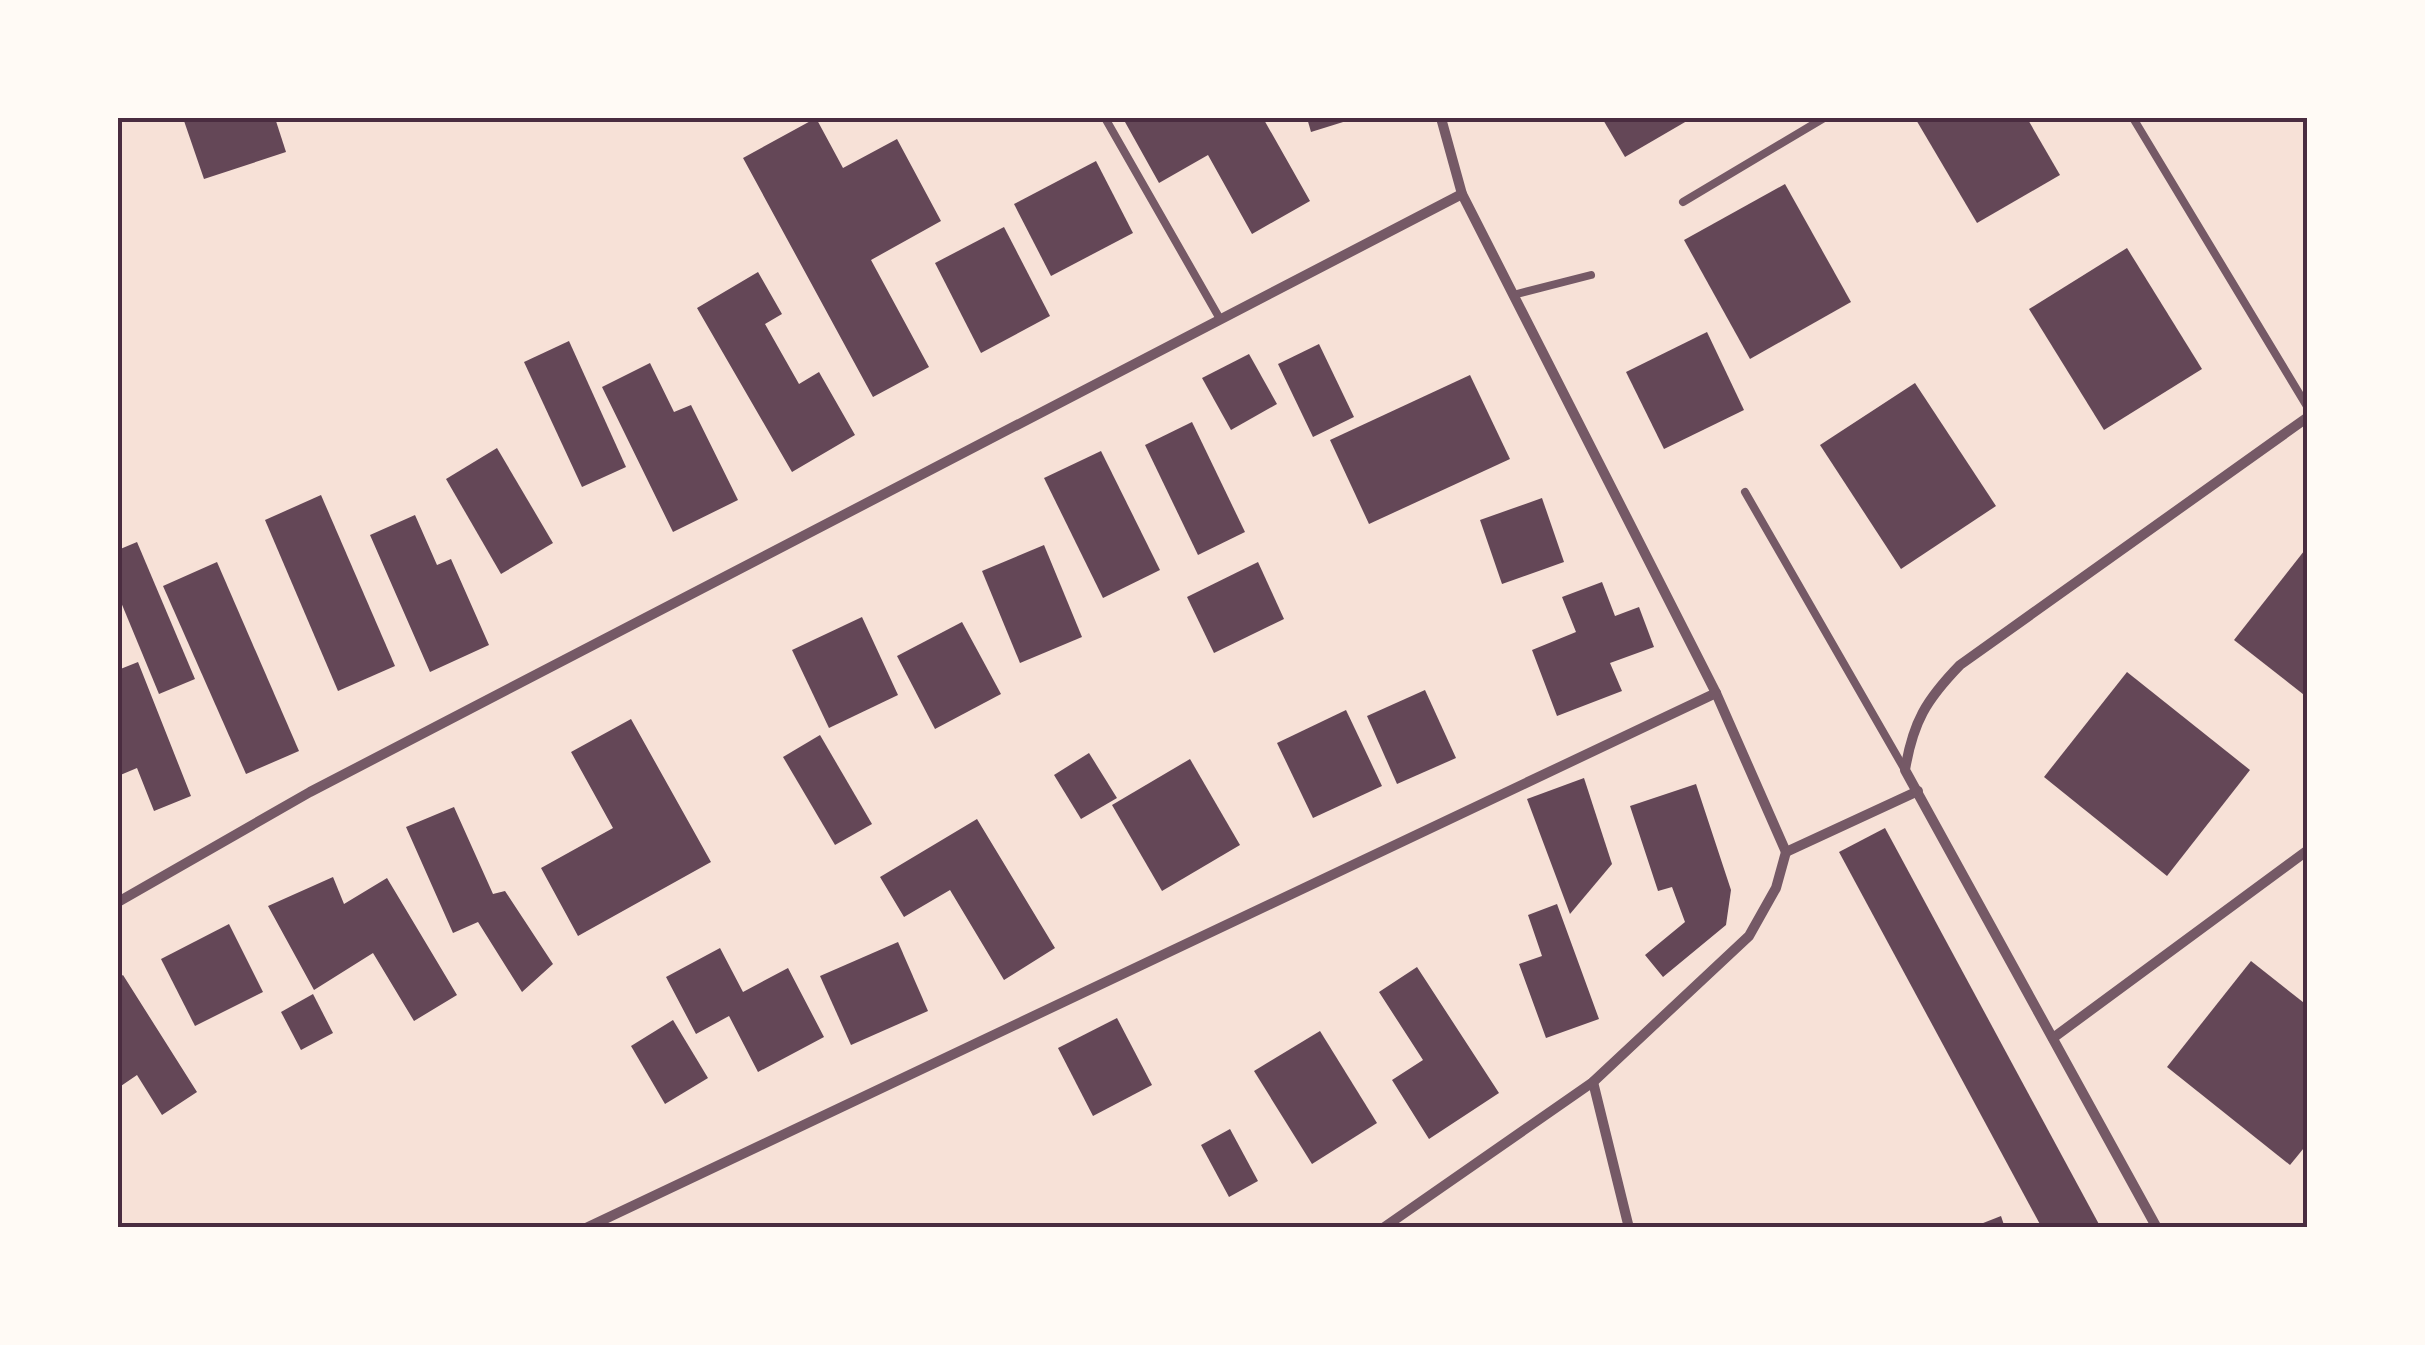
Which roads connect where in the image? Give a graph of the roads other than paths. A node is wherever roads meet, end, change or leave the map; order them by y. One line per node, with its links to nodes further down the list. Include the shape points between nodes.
1 (1105, 118): 9 (lane)
2 (1441, 118): 5 (street)
3 (1824, 118): 6 (lane)
4 (2134, 118): 10 (lane)
5 (1462, 194): 8 (street); 9 (street)
6 (1683, 202)
7 (1591, 275): 8 (lane)
8 (1512, 296): 13 (street)
9 (1220, 319): 18 (street, via 310,792)
10 (2308, 408)
11 (2308, 418): 14 (street, via 1960,666 1918,719)
12 (1745, 492): 14 (lane)
13 (1716, 694): 17 (street); 21 (street)
14 (1905, 770): 15 (street)
15 (1918, 791): 17 (street); 19 (street)
16 (2308, 850): 19 (street)
17 (1786, 852): 20 (street, via 1776,888 1749,936)
18 (118, 902)
19 (2054, 1038): 24 (street)
20 (1593, 1082): 22 (street); 23 (street)
21 (586, 1228)
22 (1383, 1228)
23 (1629, 1228)
24 (2157, 1228)

